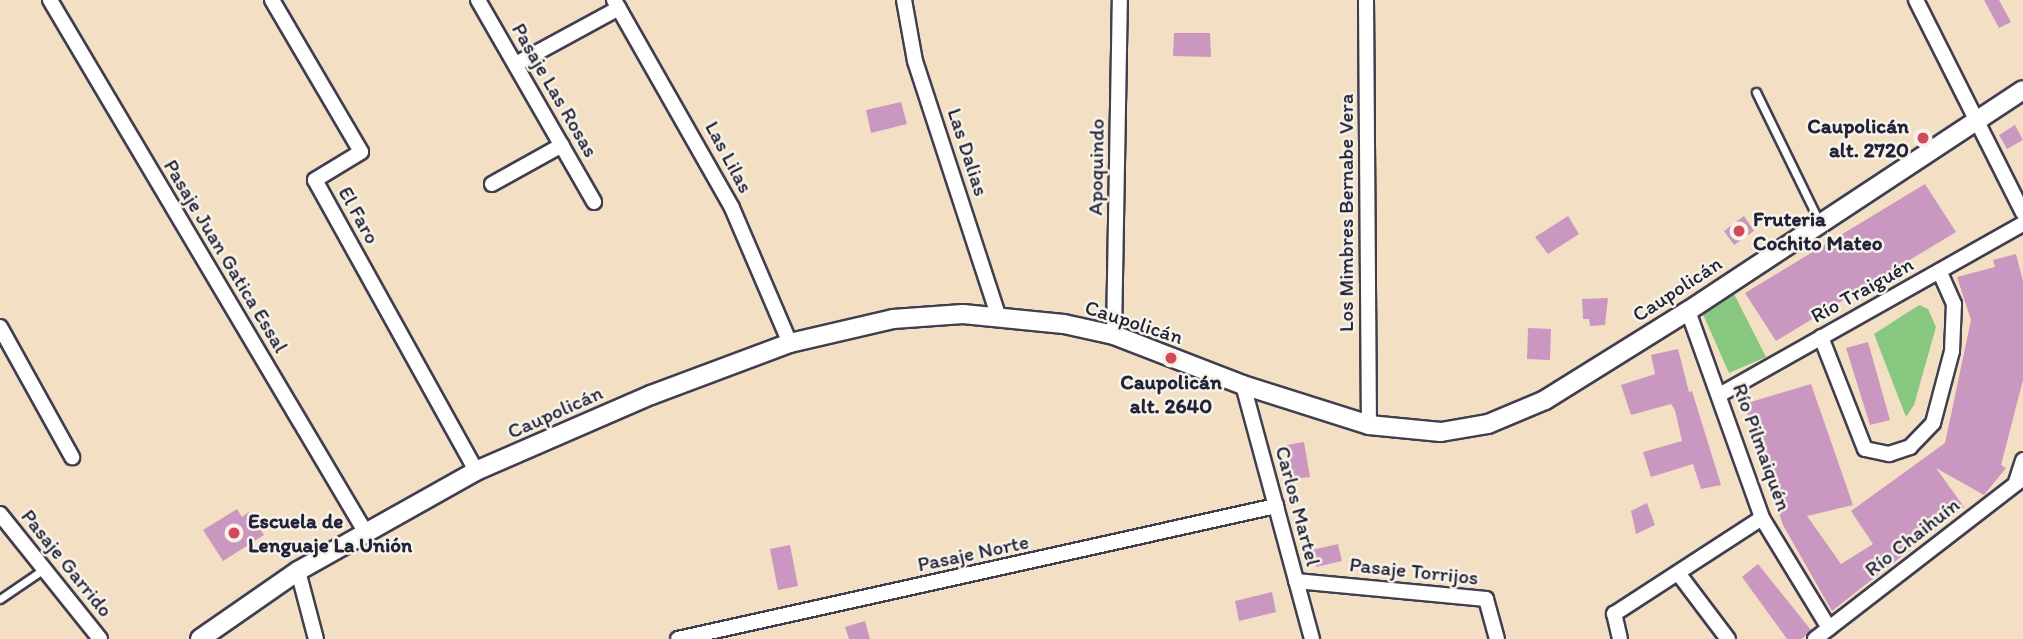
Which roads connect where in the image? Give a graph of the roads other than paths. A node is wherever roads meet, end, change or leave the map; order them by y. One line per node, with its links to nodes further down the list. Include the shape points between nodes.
1 (50, 0): 36 (street, Pasaje Juan Gatica Essal)
2 (272, 0): 31 (street, El Faro, via 361,152 316,180)
3 (478, 0): 9 (street, Pasaje Las Rosas)
4 (904, 0): 21 (street, Las Dalias, via 915,61)
5 (1120, 0): 23 (street, Apoquindo)
6 (1366, 0): 28 (street, Los Mimbres Bernabe Vera)
7 (1916, 0): 12 (street)
8 (617, 4): 9 (street); 25 (street, Las Lilas, via 727,197)
9 (516, 64): 13 (street, Pasaje Las Rosas)
10 (2023, 90): 12 (street, Caupolicán)
11 (1756, 92): 17 (lane)
12 (1974, 122): 16 (street); 17 (street, Caupolicán)
13 (562, 145): 14 (street); 15 (street, Pasaje Las Rosas)
14 (492, 184)
15 (594, 202)
16 (2023, 213)
17 (1819, 221): 20 (street, Caupolicán)
18 (2023, 224): 19 (street, Río Traiguén)
19 (1939, 271): 24 (street, Río Traiguén); 24 (street, via 1954,304 1952,351 1933,423 1910,447 1889,453 1865,450)
20 (1688, 311): 27 (street, Río Pilmaiquén); 28 (street, Caupolicán, via 1508,418 1441,432)
21 (998, 315): 23 (street, Caupolicán); 25 (street, Caupolicán, via 893,318)
22 (0, 327): 29 (street)
23 (1114, 335): 26 (street, Caupolicán)
24 (1821, 337): 27 (street, Río Traiguén)
25 (790, 343): 31 (street, Caupolicán, via 651,394)
26 (1243, 385): 28 (street, Caupolicán); 33 (street, Carlos Martel)
27 (1721, 394): 35 (street, Río Pilmaiquén)
28 (1368, 425)
29 (72, 457)
30 (2023, 460): 32 (street, Río Chaihuín)
31 (476, 471): 36 (street, Caupolicán)
32 (2020, 480): 42 (street, Río Chaihuín)
33 (1276, 506): 40 (street, Carlos Martel); 46 (street, Pasaje Norte)
34 (0, 514): 37 (street, Pasaje Garrido)
35 (1762, 518): 39 (street); 42 (street, Río Pilmaiquén)
36 (366, 533): 38 (street, Caupolicán)
37 (44, 569): 41 (lane); 43 (street, Pasaje Garrido)
38 (298, 571): 44 (street, Caupolicán); 45 (street)
39 (1678, 573): 49 (street, via 1614,614); 50 (street)
40 (1296, 580): 47 (street, Carlos Martel); 48 (street, Pasaje Torrijos, via 1486,599)
41 (0, 599)
42 (1829, 628): 51 (street, Río Chaihuín)
43 (100, 639)
44 (200, 639)
45 (316, 639)
46 (678, 639)
47 (1312, 639)
48 (1497, 639)
49 (1620, 639)
50 (1728, 639)
51 (1815, 639)

